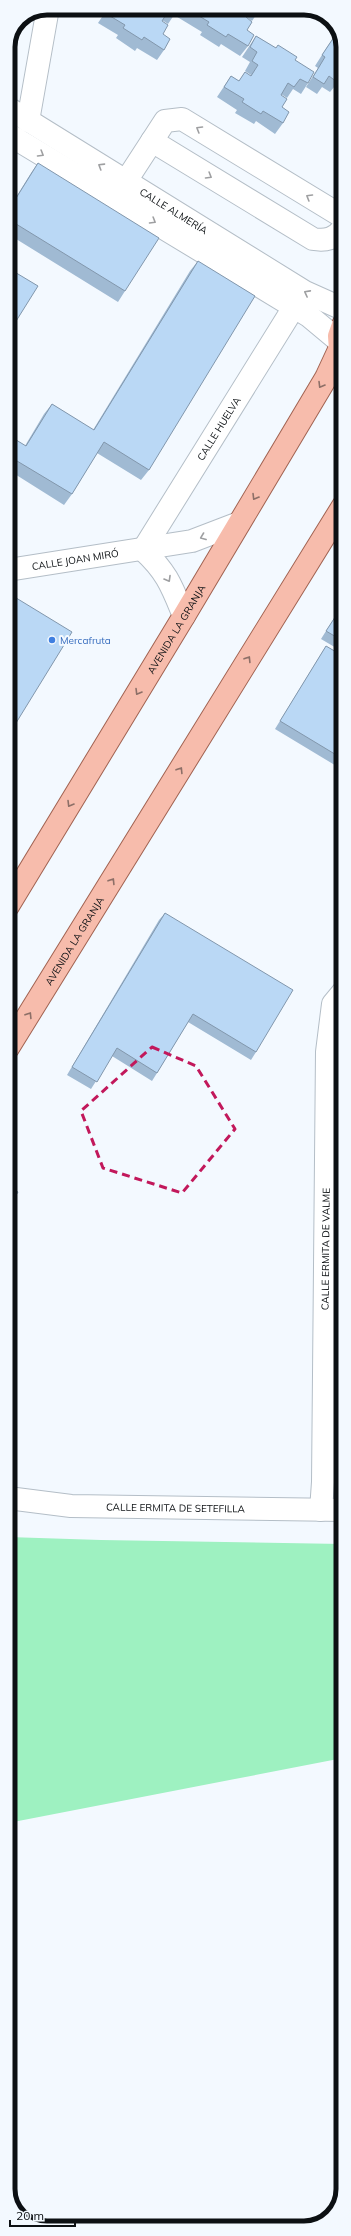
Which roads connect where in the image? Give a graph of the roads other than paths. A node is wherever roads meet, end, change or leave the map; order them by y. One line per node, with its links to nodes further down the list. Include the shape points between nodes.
1 (47, 15): 3 (street)
2 (15, 113): 3 (street, CALLE ALMERÍA)
3 (28, 121): 6 (street, CALLE ALMERÍA, one-way to 3)
4 (15, 138): 10 (street, CALLE ALMERÍA, one-way to 10)
5 (152, 141): 6 (street); 7 (street, one-way to 5, via 182,119 165,121); 8 (street, one-way to 8, via 313,240 326,241)
6 (126, 181): 9 (street, CALLE ALMERÍA, one-way to 6, via 305,292)
7 (336, 214)
8 (336, 236)
9 (336, 306)
10 (294, 307): 11 (street, CALLE ALMERÍA, via 310,316); 15 (street, CALLE HUELVA)
11 (336, 341)
12 (336, 357): 14 (main road, AVENIDA LA GRANJA, one-way to 14, via 326,378)
13 (336, 517): 20 (main road, AVENIDA LA GRANJA, one-way to 13)
14 (239, 523): 15 (street, CALLE JOAN MIRÓ, one-way to 15, via 192,541); 17 (main road, AVENIDA LA GRANJA)
15 (143, 550): 16 (street, CALLE JOAN MIRÓ); 17 (street, one-way to 17, via 159,565 169,580)
16 (15, 569)
17 (184, 616): 18 (main road, AVENIDA LA GRANJA, one-way to 18)
18 (15, 894)
19 (336, 1000): 22 (street, CALLE ERMITA DE VALME, via 333,1004 327,1052)
20 (15, 1037)
21 (15, 1499): 22 (street, CALLE ERMITA DE SETEFILLA, via 71,1506)
22 (321, 1510): 23 (street, CALLE ERMITA DE SETEFILLA)
23 (336, 1510)

